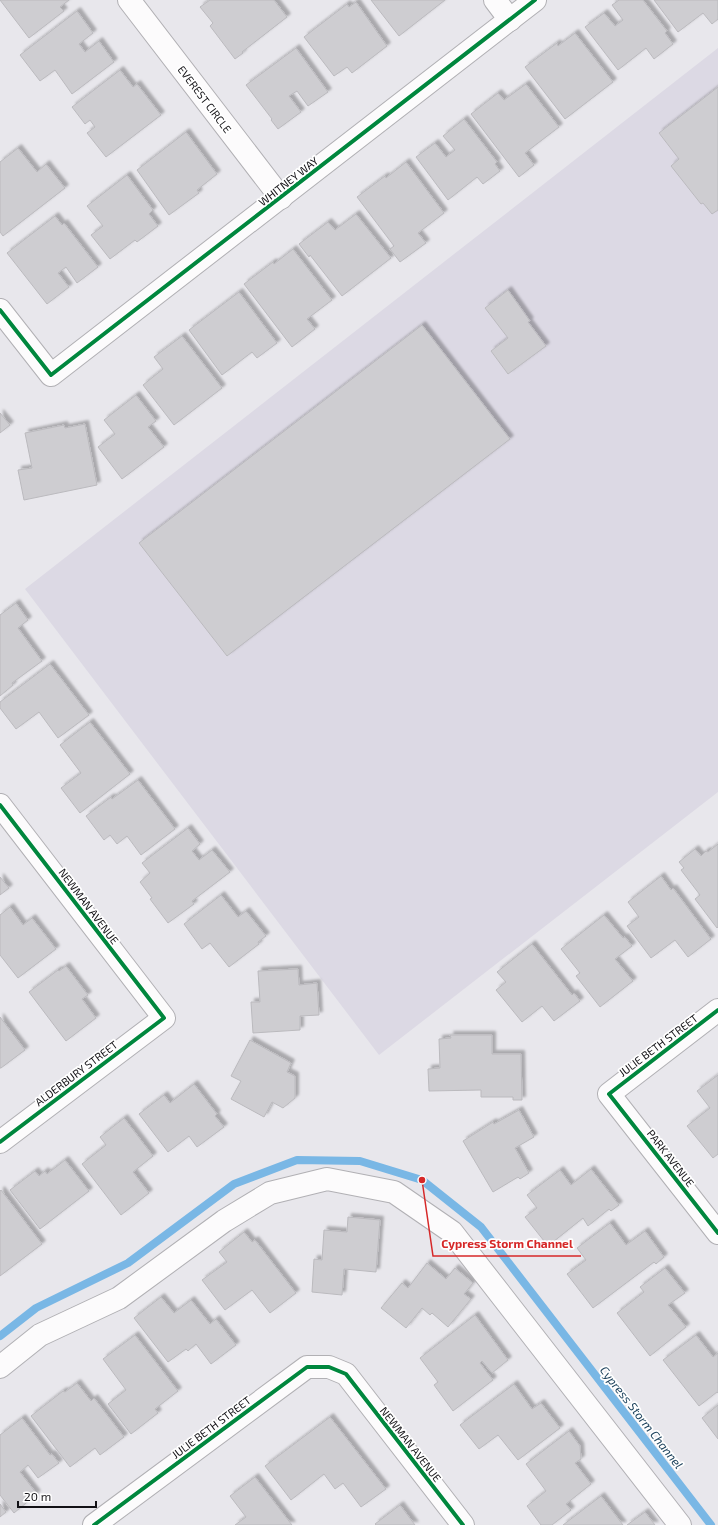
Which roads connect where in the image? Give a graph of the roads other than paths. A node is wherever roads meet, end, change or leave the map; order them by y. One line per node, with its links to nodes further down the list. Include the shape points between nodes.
1 (129, 0): 5 (street, EVEREST CIRCLE)
2 (495, 0): 4 (street)
3 (535, 0): 4 (street, WHITNEY WAY)
4 (510, 20): 5 (street, WHITNEY WAY)
5 (281, 198): 6 (street, WHITNEY WAY, via 50,375)
6 (0, 310)
7 (0, 805): 9 (street, NEWMAN AVENUE)
8 (718, 1010): 10 (street, JULIE BETH STREET)
9 (164, 1018): 11 (street, ALDERBURY STREET)
10 (609, 1094): 12 (street, PARK AVENUE)
11 (0, 1142)
12 (718, 1233)
13 (0, 1367): 17 (street, via 40,1335 119,1298 224,1221 270,1193 328,1179 394,1192 452,1232)
14 (346, 1374): 15 (street, JULIE BETH STREET, via 329,1367 307,1367); 16 (street, NEWMAN AVENUE)
15 (94, 1525)
16 (463, 1525)
17 (680, 1525)

